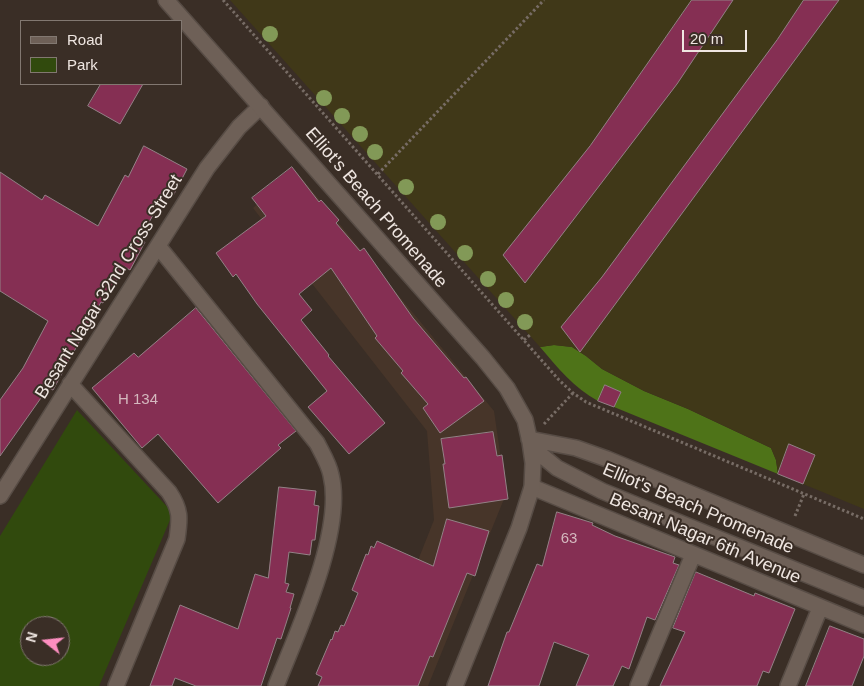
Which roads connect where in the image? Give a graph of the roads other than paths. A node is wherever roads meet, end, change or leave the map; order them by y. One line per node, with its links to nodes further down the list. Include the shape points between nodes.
1 (152, 0): 3 (street, Elliot's Beach Promenade)
2 (166, 0): 3 (street, Elliot's Beach Promenade)
3 (177, 12): 4 (street, Elliot's Beach Promenade)
4 (261, 106): 5 (street, Besant Nagar 32nd Cross Street, via 207,168); 7 (street, Elliot's Beach Promenade, via 491,367 516,400)
5 (158, 246): 6 (street, Besant Nagar 32nd Cross Street); 16 (street, via 317,443 331,474 333,505 326,548)
6 (70, 384): 9 (street, Besant Nagar 32nd Cross Street); 15 (street, via 169,492 180,518 177,539)
7 (529, 438): 8 (street); 11 (street, Elliot's Beach Promenade, via 583,451); 12 (street, Elliot's Beach Promenade, via 540,454 557,468 594,487)
8 (532, 487): 10 (street, Besant Nagar 6th Avenue); 17 (street, via 519,528)
9 (0, 496)
10 (693, 555): 13 (street, Besant Nagar 6th Avenue); 18 (street)
11 (864, 565)
12 (864, 598)
13 (820, 608): 14 (street, Besant Nagar 6th Avenue); 19 (street)
14 (864, 625)
15 (116, 686)
16 (276, 686)
17 (455, 686)
18 (638, 686)
19 (788, 686)

